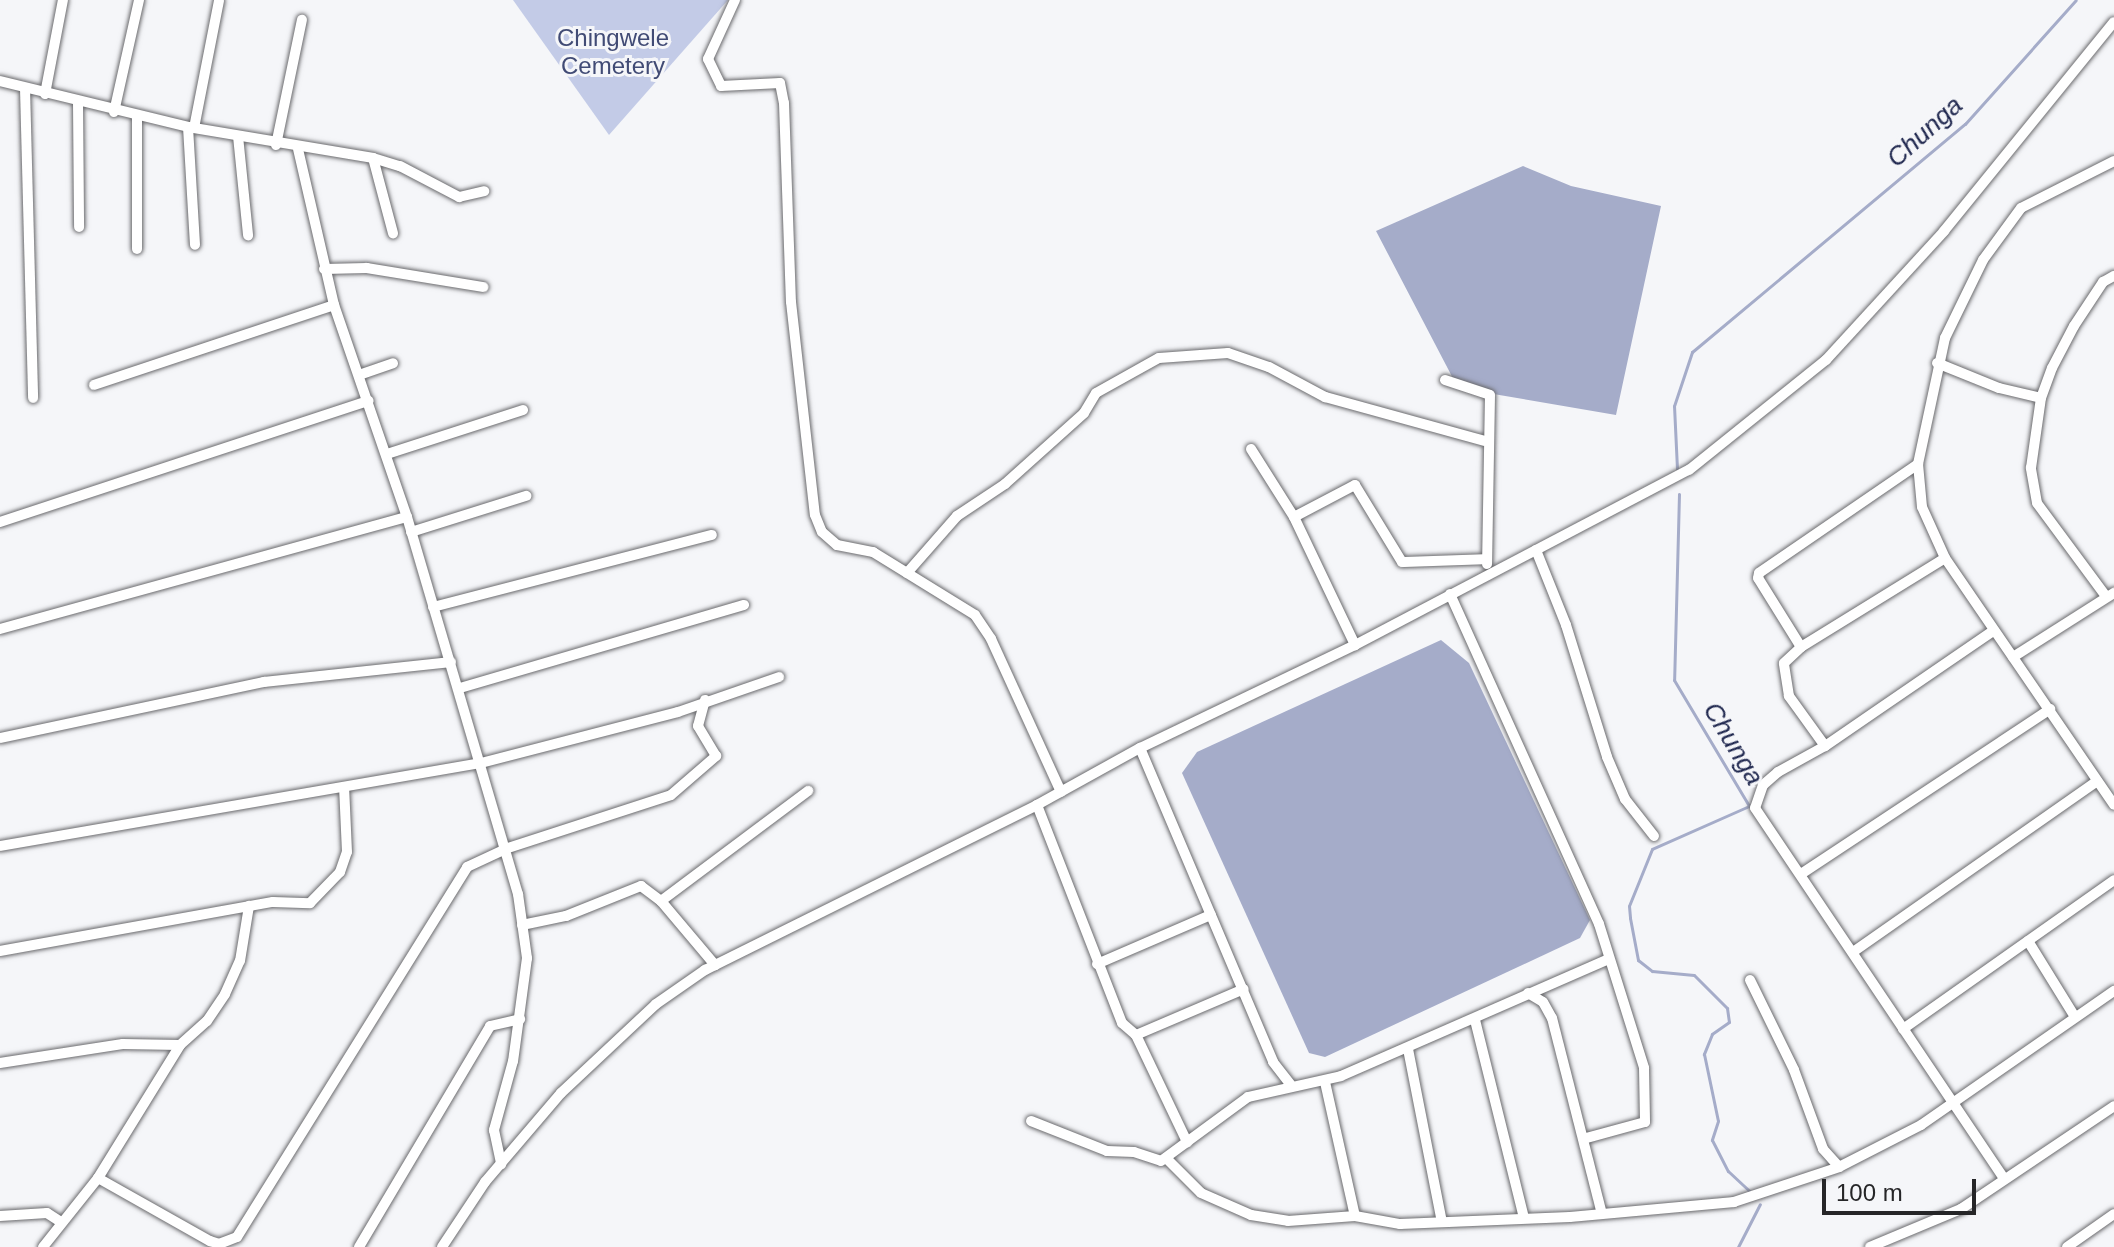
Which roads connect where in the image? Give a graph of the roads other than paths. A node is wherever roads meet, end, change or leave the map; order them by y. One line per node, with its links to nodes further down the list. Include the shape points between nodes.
1 (63, 0): 9 (street)
2 (139, 0): 11 (street)
3 (219, 0): 13 (street)
4 (735, 0): 51 (street, via 708,59 721,86 780,83 809,496 822,532 837,545 873,552)
5 (302, 20): 15 (street)
6 (2114, 22): 48 (street, via 1944,231 1809,375 1670,482)
7 (0, 81): 8 (street)
8 (25, 88): 9 (street); 34 (street)
9 (45, 94): 10 (street)
10 (78, 103): 11 (street); 20 (street)
11 (114, 112): 12 (street)
12 (137, 117): 13 (street); 24 (street)
13 (191, 128): 14 (street); 23 (street)
14 (238, 136): 15 (street); 22 (street)
15 (276, 145): 16 (street)
16 (298, 149): 17 (street); 25 (street)
17 (373, 158): 19 (street, via 459,197); 21 (street)
18 (2114, 161): 30 (street, via 2015,214 1969,286)
19 (484, 191)
20 (79, 227)
21 (393, 233)
22 (248, 235)
23 (195, 245)
24 (137, 249)
25 (324, 269): 27 (street, via 367,268); 28 (street)
26 (2114, 276): 35 (street, via 2103,282 2074,326)
27 (483, 287)
28 (334, 305): 31 (street); 33 (street)
29 (393, 363): 31 (street)
30 (1937, 363): 35 (street); 41 (street)
31 (359, 375): 36 (street)
32 (1445, 380): 38 (street, via 1490,395)
33 (94, 385)
34 (33, 398)
35 (2041, 398): 54 (street, via 2032,490)
36 (369, 401): 40 (street); 45 (street)
37 (523, 410): 40 (street)
38 (1485, 441): 50 (street); 51 (street, via 1325,397 1269,367 1228,353 1159,358 1096,393 1084,413 1005,484 957,516)
39 (1251, 449): 44 (street)
40 (387, 454): 43 (street)
41 (1918, 464): 49 (street, via 1922,507); 60 (street, via 1759,573)
42 (526, 496): 46 (street)
43 (407, 517): 46 (street); 57 (street)
44 (1294, 517): 50 (street, via 1355,485 1402,562); 59 (street)
45 (0, 522)
46 (411, 532): 56 (street)
47 (712, 535): 56 (street)
48 (1536, 550): 52 (street); 78 (street, via 1563,614 1607,757 1625,799)
49 (1945, 558): 58 (street); 60 (street)
50 (1486, 559): 52 (street)
51 (907, 573): 75 (street, via 980,621)
52 (1488, 574): 53 (street)
53 (1450, 594): 59 (street); 90 (street, via 1599,924)
54 (2110, 594): 61 (street)
55 (744, 605): 64 (street)
56 (433, 607): 62 (street)
57 (0, 629)
58 (1993, 631): 61 (street); 68 (street)
59 (1355, 645): 69 (street)
60 (1801, 647): 68 (street, via 1784,663 1783,680)
61 (2013, 657): 66 (street)
62 (451, 662): 64 (street); 67 (street, via 264,682)
63 (779, 677): 65 (street)
64 (460, 688): 70 (street)
65 (705, 700): 70 (street); 80 (street, via 698,726 716,756 671,795)
66 (2050, 709): 71 (street); 81 (street)
67 (0, 738)
68 (1825, 746): 81 (street, via 1778,772 1757,796 1755,808)
69 (1140, 748): 75 (street); 85 (street)
70 (481, 763): 72 (street); 80 (street)
71 (2097, 781): 74 (street); 89 (street)
72 (344, 787): 79 (street); 84 (street, via 347,852 334,880 310,903)
73 (808, 791): 83 (street)
74 (2110, 791): 77 (street)
75 (1061, 792): 76 (street)
76 (1037, 805): 91 (street); 92 (street, via 840,898)
77 (2114, 805)
78 (1654, 836)
79 (0, 846)
80 (508, 848): 86 (street); 116 (street, via 472,862 462,874 237,1237 219,1244 210,1241)
81 (1801, 874): 89 (street)
82 (2114, 880): 87 (street)
83 (661, 901): 86 (street, via 634,886 566,916); 92 (street)
84 (249, 906): 88 (street); 102 (street, via 240,961 225,994 207,1021)
85 (1211, 915): 91 (street); 94 (street)
86 (522, 925): 98 (street, via 527,958)
87 (2028, 941): 97 (street); 100 (street)
88 (0, 951)
89 (1853, 952): 100 (street)
90 (1607, 960): 96 (street); 110 (street, via 1644,1068 1648,1114 1638,1128)
91 (1097, 964): 101 (street, via 1122,1023)
92 (715, 965): 113 (street, via 656,1004 594,1060)
93 (1750, 980): 114 (street, via 1794,1070 1823,1149)
94 (1244, 989): 101 (street); 106 (street, via 1273,1062)
95 (2114, 991): 97 (street)
96 (1528, 993): 99 (street); 110 (street, via 1543,1002 1552,1018)
97 (2075, 1017): 107 (street)
98 (520, 1019): 113 (street, via 494,1130); 125 (street, via 500,1020 487,1030)
99 (1475, 1020): 103 (street); 121 (street)
100 (1903, 1029): 107 (street)
101 (1136, 1035): 111 (street)
102 (180, 1045): 104 (street, via 123,1044); 116 (street)
103 (1408, 1049): 105 (street); 123 (street)
104 (0, 1063)
105 (1325, 1082): 106 (street); 120 (street)
106 (1290, 1084): 111 (street, via 1228,1108)
107 (1952, 1101): 114 (street, via 1887,1147); 115 (street)
108 (2114, 1106): 115 (street)
109 (1031, 1121): 112 (street, via 1107,1151)
110 (1583, 1139): 117 (street)
111 (1187, 1142): 112 (street)
112 (1166, 1158): 120 (street, via 1201,1193 1251,1215 1288,1221)
113 (501, 1164): 126 (street)
114 (1839, 1167): 117 (street, via 1734,1202)
115 (2003, 1177): 127 (street, via 1940,1220)
116 (98, 1178): 122 (street)
117 (1602, 1214): 121 (street)
118 (2114, 1214): 128 (street)
119 (0, 1216): 122 (street, via 47,1213)
120 (1355, 1216): 123 (street, via 1400,1224)
121 (1524, 1218): 123 (street)
122 (61, 1222): 124 (street)
123 (1442, 1222)
124 (43, 1247)
125 (359, 1247)
126 (442, 1247)
127 (1870, 1247)
128 (2067, 1247)

